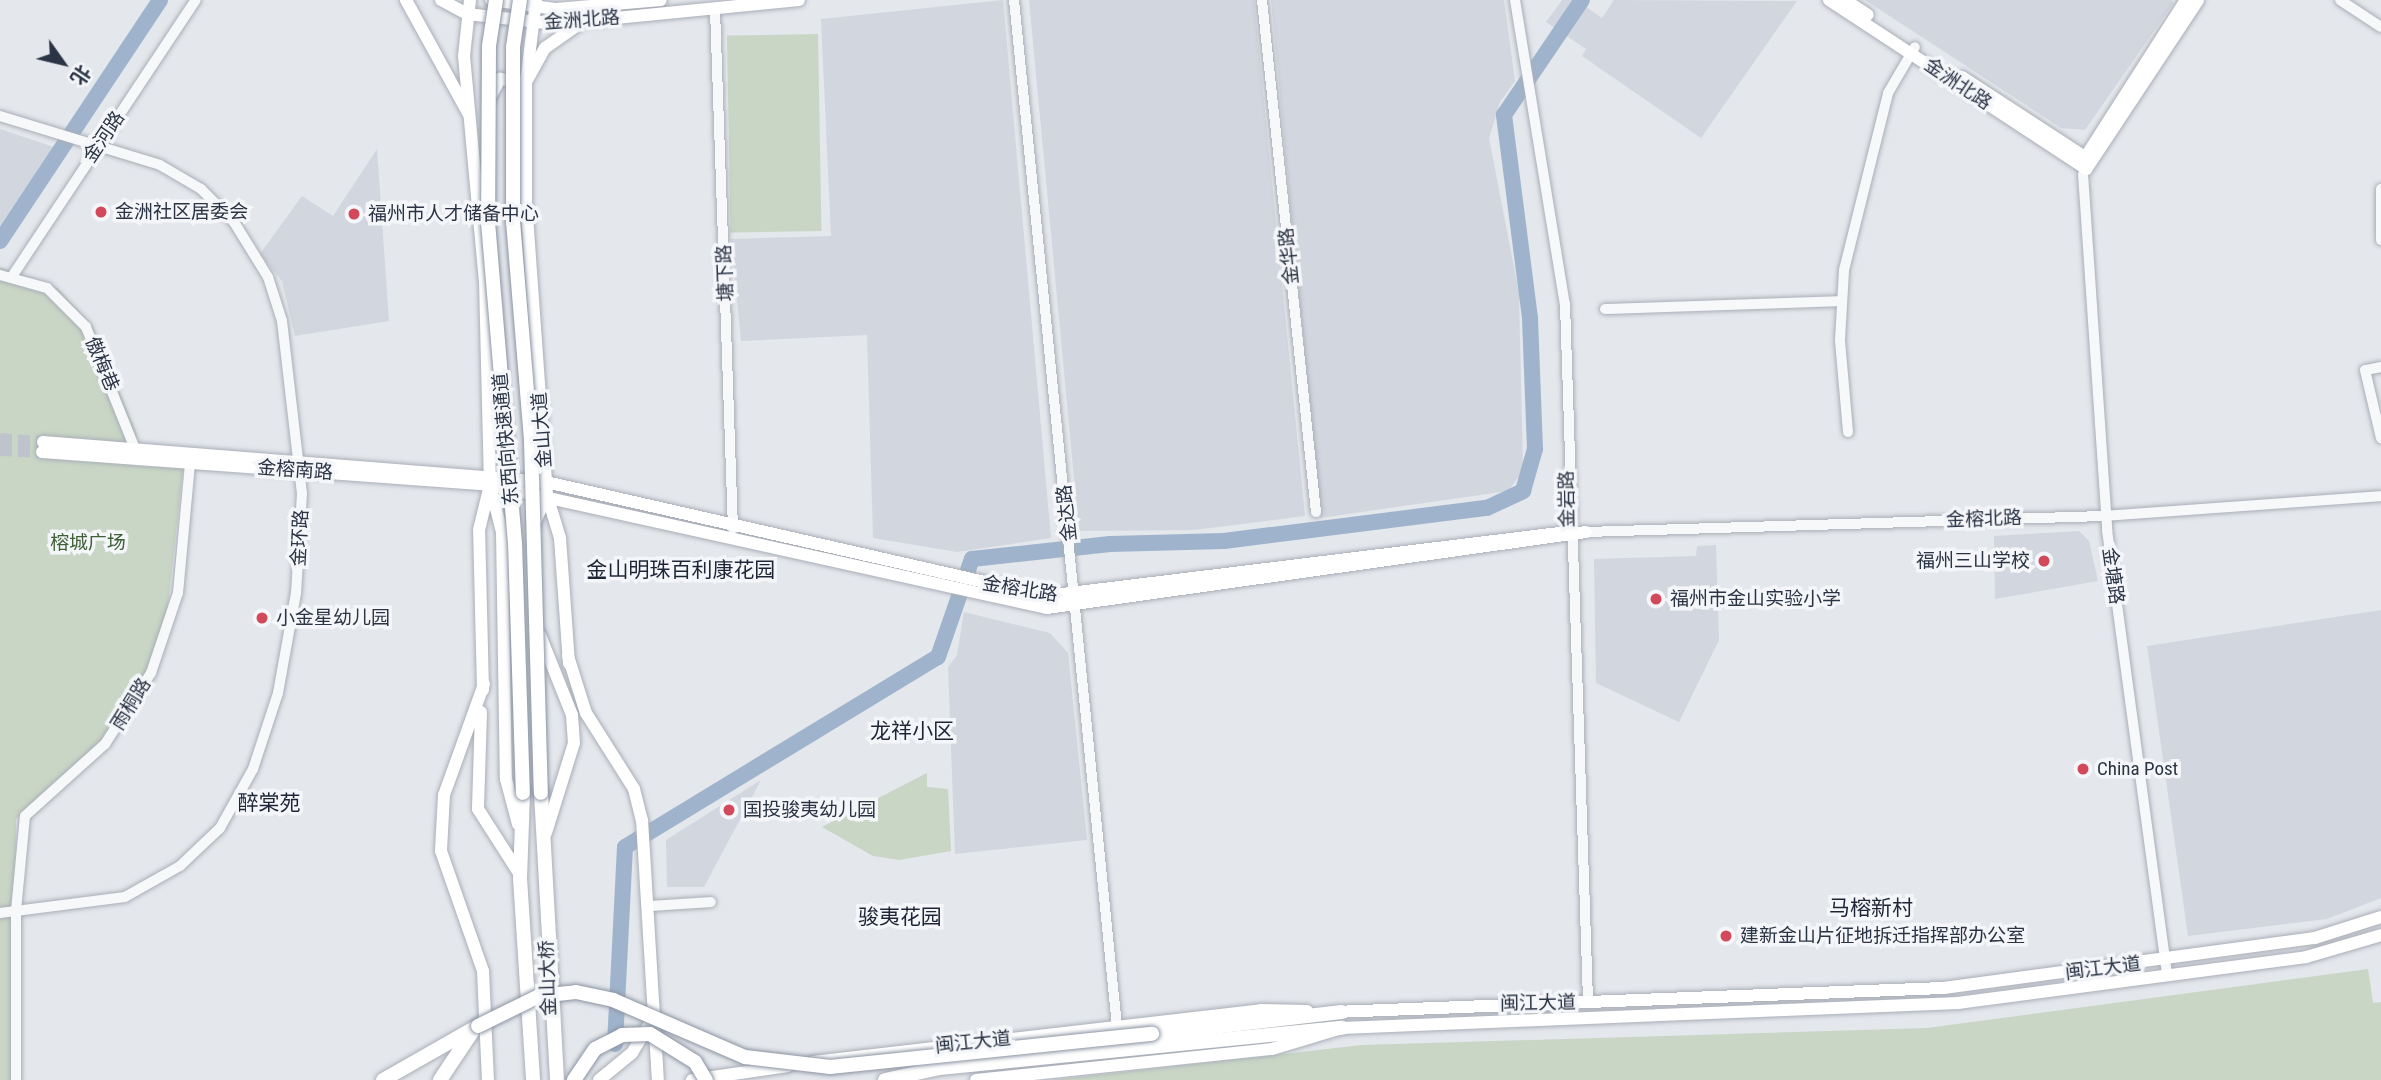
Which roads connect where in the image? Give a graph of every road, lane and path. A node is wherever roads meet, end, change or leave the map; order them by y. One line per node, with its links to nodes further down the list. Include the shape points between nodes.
1 (196, 0): 28 (street, 金河路)
2 (406, 0): 26 (main road)
3 (441, 0): 19 (main road)
4 (470, 0): 19 (main road)
5 (493, 0): 17 (main road, 金洲北路); 54 (highway, 东西向快速通道, bridge, via 488,222 514,543)
6 (520, 0): 55 (highway, 东西向快速通道, bridge, via 512,74 513,221 531,441)
7 (661, 0): 17 (main road, 金洲北路)
8 (799, 0): 18 (main road, 金洲北路)
9 (1014, 0): 50 (street, 金达路)
10 (1262, 0): 45 (street, 金华路)
11 (1515, 0): 49 (street, 金岩路, via 1565,304)
12 (1829, 0): 23 (main road, 金洲北路)
13 (1845, 0): 23 (main road, 金洲北路)
14 (2186, 0): 29 (main road)
15 (2198, 0): 29 (main road)
16 (2340, 0): 22 (street)
17 (535, 4): 21 (main road, 金山大道)
18 (715, 9): 20 (main road, 金洲北路); 47 (street, 塘下路)
19 (467, 14): 21 (main road, 金洲北路); 26 (main road)
20 (582, 22): 21 (main road, 金洲北路); 24 (main road, via 545,48)
21 (532, 23): 24 (main road, 金山大道)
22 (2381, 27)
23 (1913, 50): 29 (main road, 金洲北路); 34 (street, via 1888,93)
24 (526, 82): 27 (main road, via 499,79); 43 (main road, 金山大道, via 526,202)
25 (0, 116): 28 (street, 金环路)
26 (471, 117): 27 (main road)
27 (476, 138): 42 (main road)
28 (99, 144): 33 (street, 金河路); 41 (street, 金环路, via 142,157 201,189 253,250 282,321)
29 (2085, 165): 46 (street, 金塘路)
30 (2381, 189): 31 (street)
31 (2381, 240)
32 (0, 275): 33 (street)
33 (13, 275): 39 (street, 傲梅巷, via 47,288 86,327)
34 (1840, 301): 35 (street); 37 (street)
35 (1605, 309)
36 (2381, 367): 38 (street, via 2365,370)
37 (1848, 432)
38 (2381, 438)
39 (135, 449): 40 (main road, 金榕南路, via 42,447); 41 (main road, 金榕南路)
40 (190, 463): 41 (main road, 金榕南路); 60 (street, 雨桐路, via 180,582 159,654 105,744 29,810)
41 (301, 465): 42 (main road, 金榕南路); 60 (street, 金环路, via 298,578 285,660 257,760 227,818 195,855 137,892 83,906)
42 (490, 480): 43 (main road, 金榕南路); 52 (main road, via 479,530); 54 (main road, via 502,533 506,779)
43 (546, 489): 47 (main road, 金榕北路); 51 (main road, via 560,538); 53 (main road, 金山大道, via 529,536 533,603 542,645)
44 (2381, 496): 46 (street, 金榕北路)
45 (1316, 512)
46 (2105, 516): 48 (street, 金榕北路); 64 (street, 金塘路)
47 (733, 530): 50 (main road, 金榕北路, via 1047,608)
48 (1586, 532): 49 (main road, 金榕北路)
49 (1568, 534): 50 (main road, 金榕北路); 67 (street, 金岩路)
50 (1076, 601): 70 (street, 金达路)
51 (568, 656): 53 (main road); 59 (main road, via 586,713 634,789 647,850)
52 (484, 684): 57 (main road, via 478,809 513,856); 77 (main road, via 444,795 441,851 483,971)
53 (572, 715): 55 (main road, 金山大道, via 568,774)
54 (521, 841): 57 (highway, 东西向快速通道)
55 (544, 846): 56 (highway, 东西向快速通道)
56 (544, 877): 79 (highway, 金山大桥)
57 (520, 878): 78 (highway, 金山大桥)
58 (710, 902): 59 (street)
59 (651, 906): 66 (main road)
60 (16, 911): 61 (street, 金环路); 74 (street, 雨桐路)
61 (0, 913)
62 (2381, 917): 64 (main road, 闽江大道, via 2315,939)
63 (2381, 934): 65 (main road, 闽江大道, via 2306,957)
64 (2166, 960): 65 (street, 金塘路); 67 (main road, 闽江大道, via 1918,990)
65 (2167, 976): 71 (main road, 闽江大道, via 1918,1006)
66 (653, 998): 81 (main road, via 639,1044); 82 (main road)
67 (1588, 1002): 68 (main road, 闽江大道)
68 (1342, 1012): 70 (main road, 闽江大道, via 1261,1010); 72 (highway)
69 (478, 1026): 72 (highway, bridge, via 538,996 576,992 613,1000 745,1058 830,1067); 75 (highway); 76 (highway)
70 (1117, 1026): 83 (main road, 闽江大道)
71 (1342, 1028): 72 (highway); 85 (main road, 闽江大道, via 1272,1049)
72 (1153, 1039): 73 (highway)
73 (888, 1079)
74 (16, 1080)
75 (383, 1080)
76 (440, 1080)
77 (488, 1080)
78 (533, 1080)
79 (557, 1080)
80 (574, 1080): 84 (highway, bridge, via 595,1049 622,1035 650,1034 695,1062)
81 (599, 1080)
82 (658, 1080)
83 (692, 1080)
84 (705, 1080)
85 (976, 1080)

